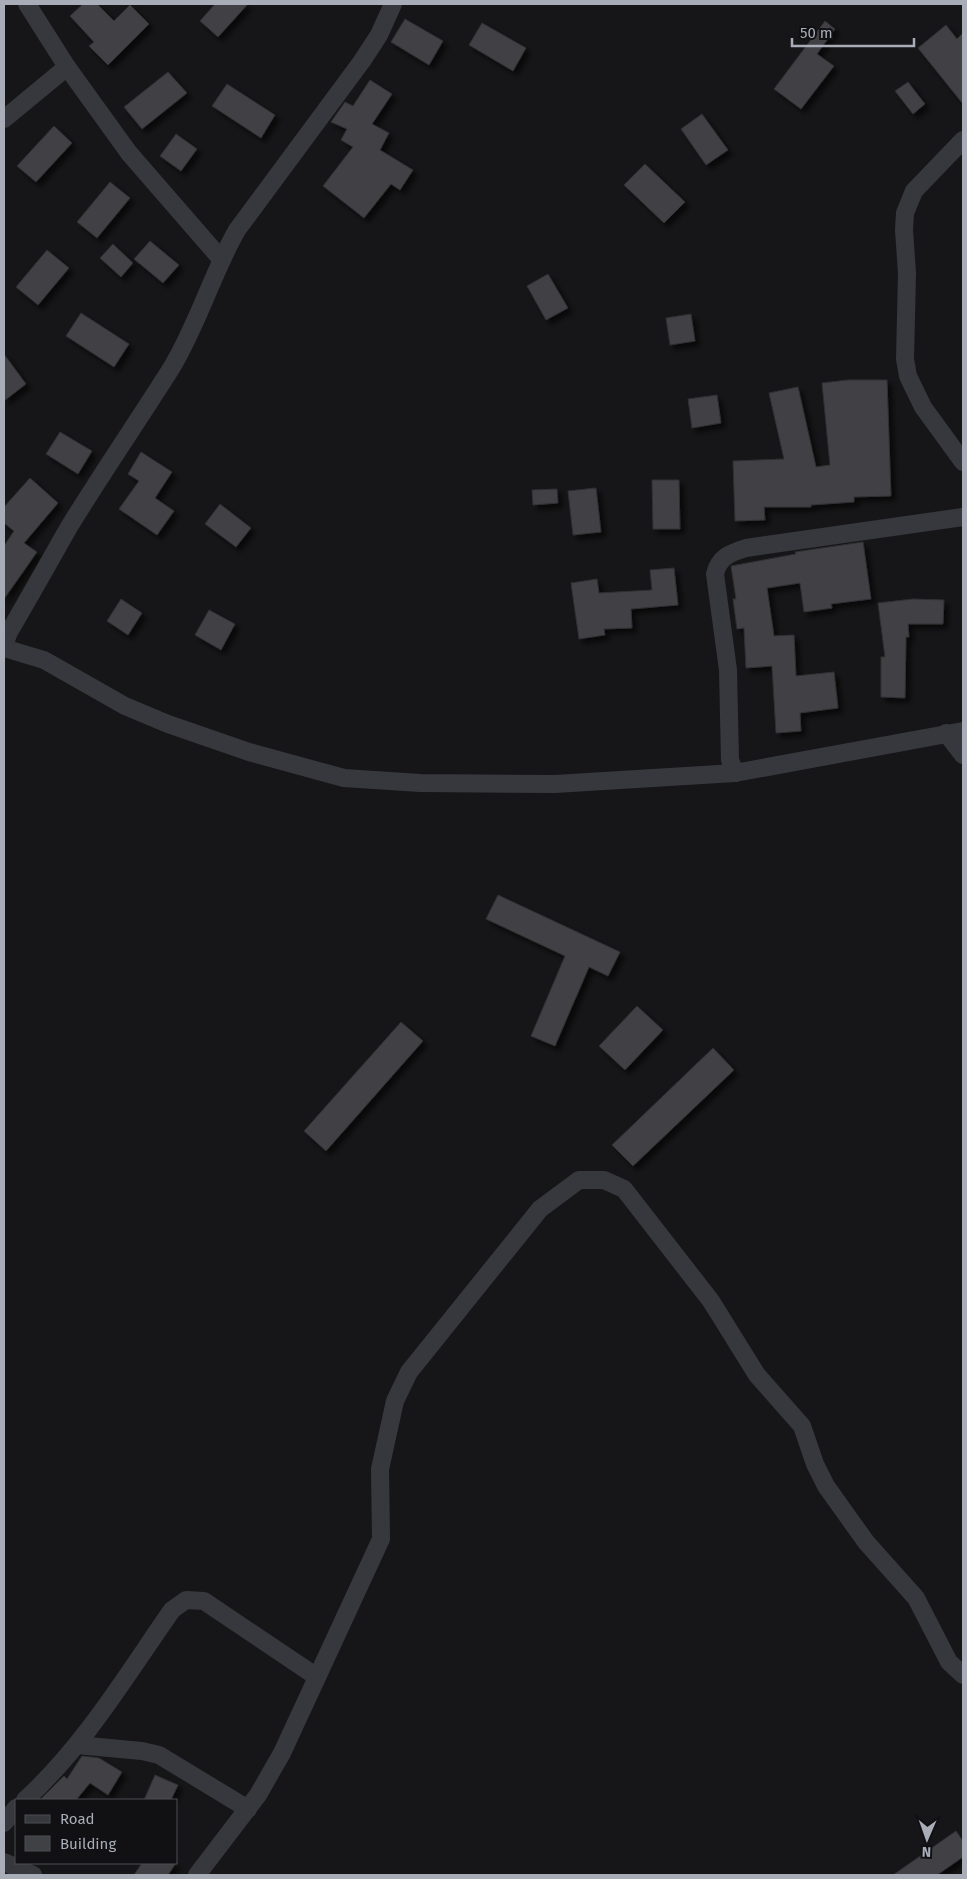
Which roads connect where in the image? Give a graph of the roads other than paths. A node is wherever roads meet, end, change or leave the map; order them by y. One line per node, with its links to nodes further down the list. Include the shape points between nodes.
1 (27, 4): 3 (street)
2 (393, 4): 6 (street, via 362,62 237,230)
3 (67, 67): 4 (street); 6 (street, via 129,153)
4 (4, 119)
5 (963, 140): 7 (street, via 914,191 905,213 904,230 907,273 905,359 908,376 923,407)
6 (221, 258): 9 (street, via 172,367 69,527 9,632)
7 (963, 462)
8 (963, 517): 13 (street, via 746,548 725,556 715,574 728,670 730,760)
9 (4, 647): 13 (street, via 44,660 125,706 168,724 248,752 344,778 555,784)
10 (963, 731): 11 (street)
11 (946, 733): 12 (street); 13 (street)
12 (963, 755)
13 (735, 773)
14 (963, 1675): 15 (street, via 949,1662 916,1598 866,1542 826,1486 802,1426 757,1374 711,1301 624,1189 604,1180 579,1180 540,1209 409,1372 395,1402 380,1469 380,1539)
15 (317, 1677): 16 (street, via 204,1600 186,1600 172,1610); 19 (street, via 282,1754)
16 (77, 1745): 17 (street); 19 (street, via 160,1755)
17 (26, 1799)
18 (15, 1809): 20 (street)
19 (248, 1809): 23 (street)
20 (4, 1823)
21 (4, 1862): 22 (street)
22 (33, 1875)
23 (197, 1875)

